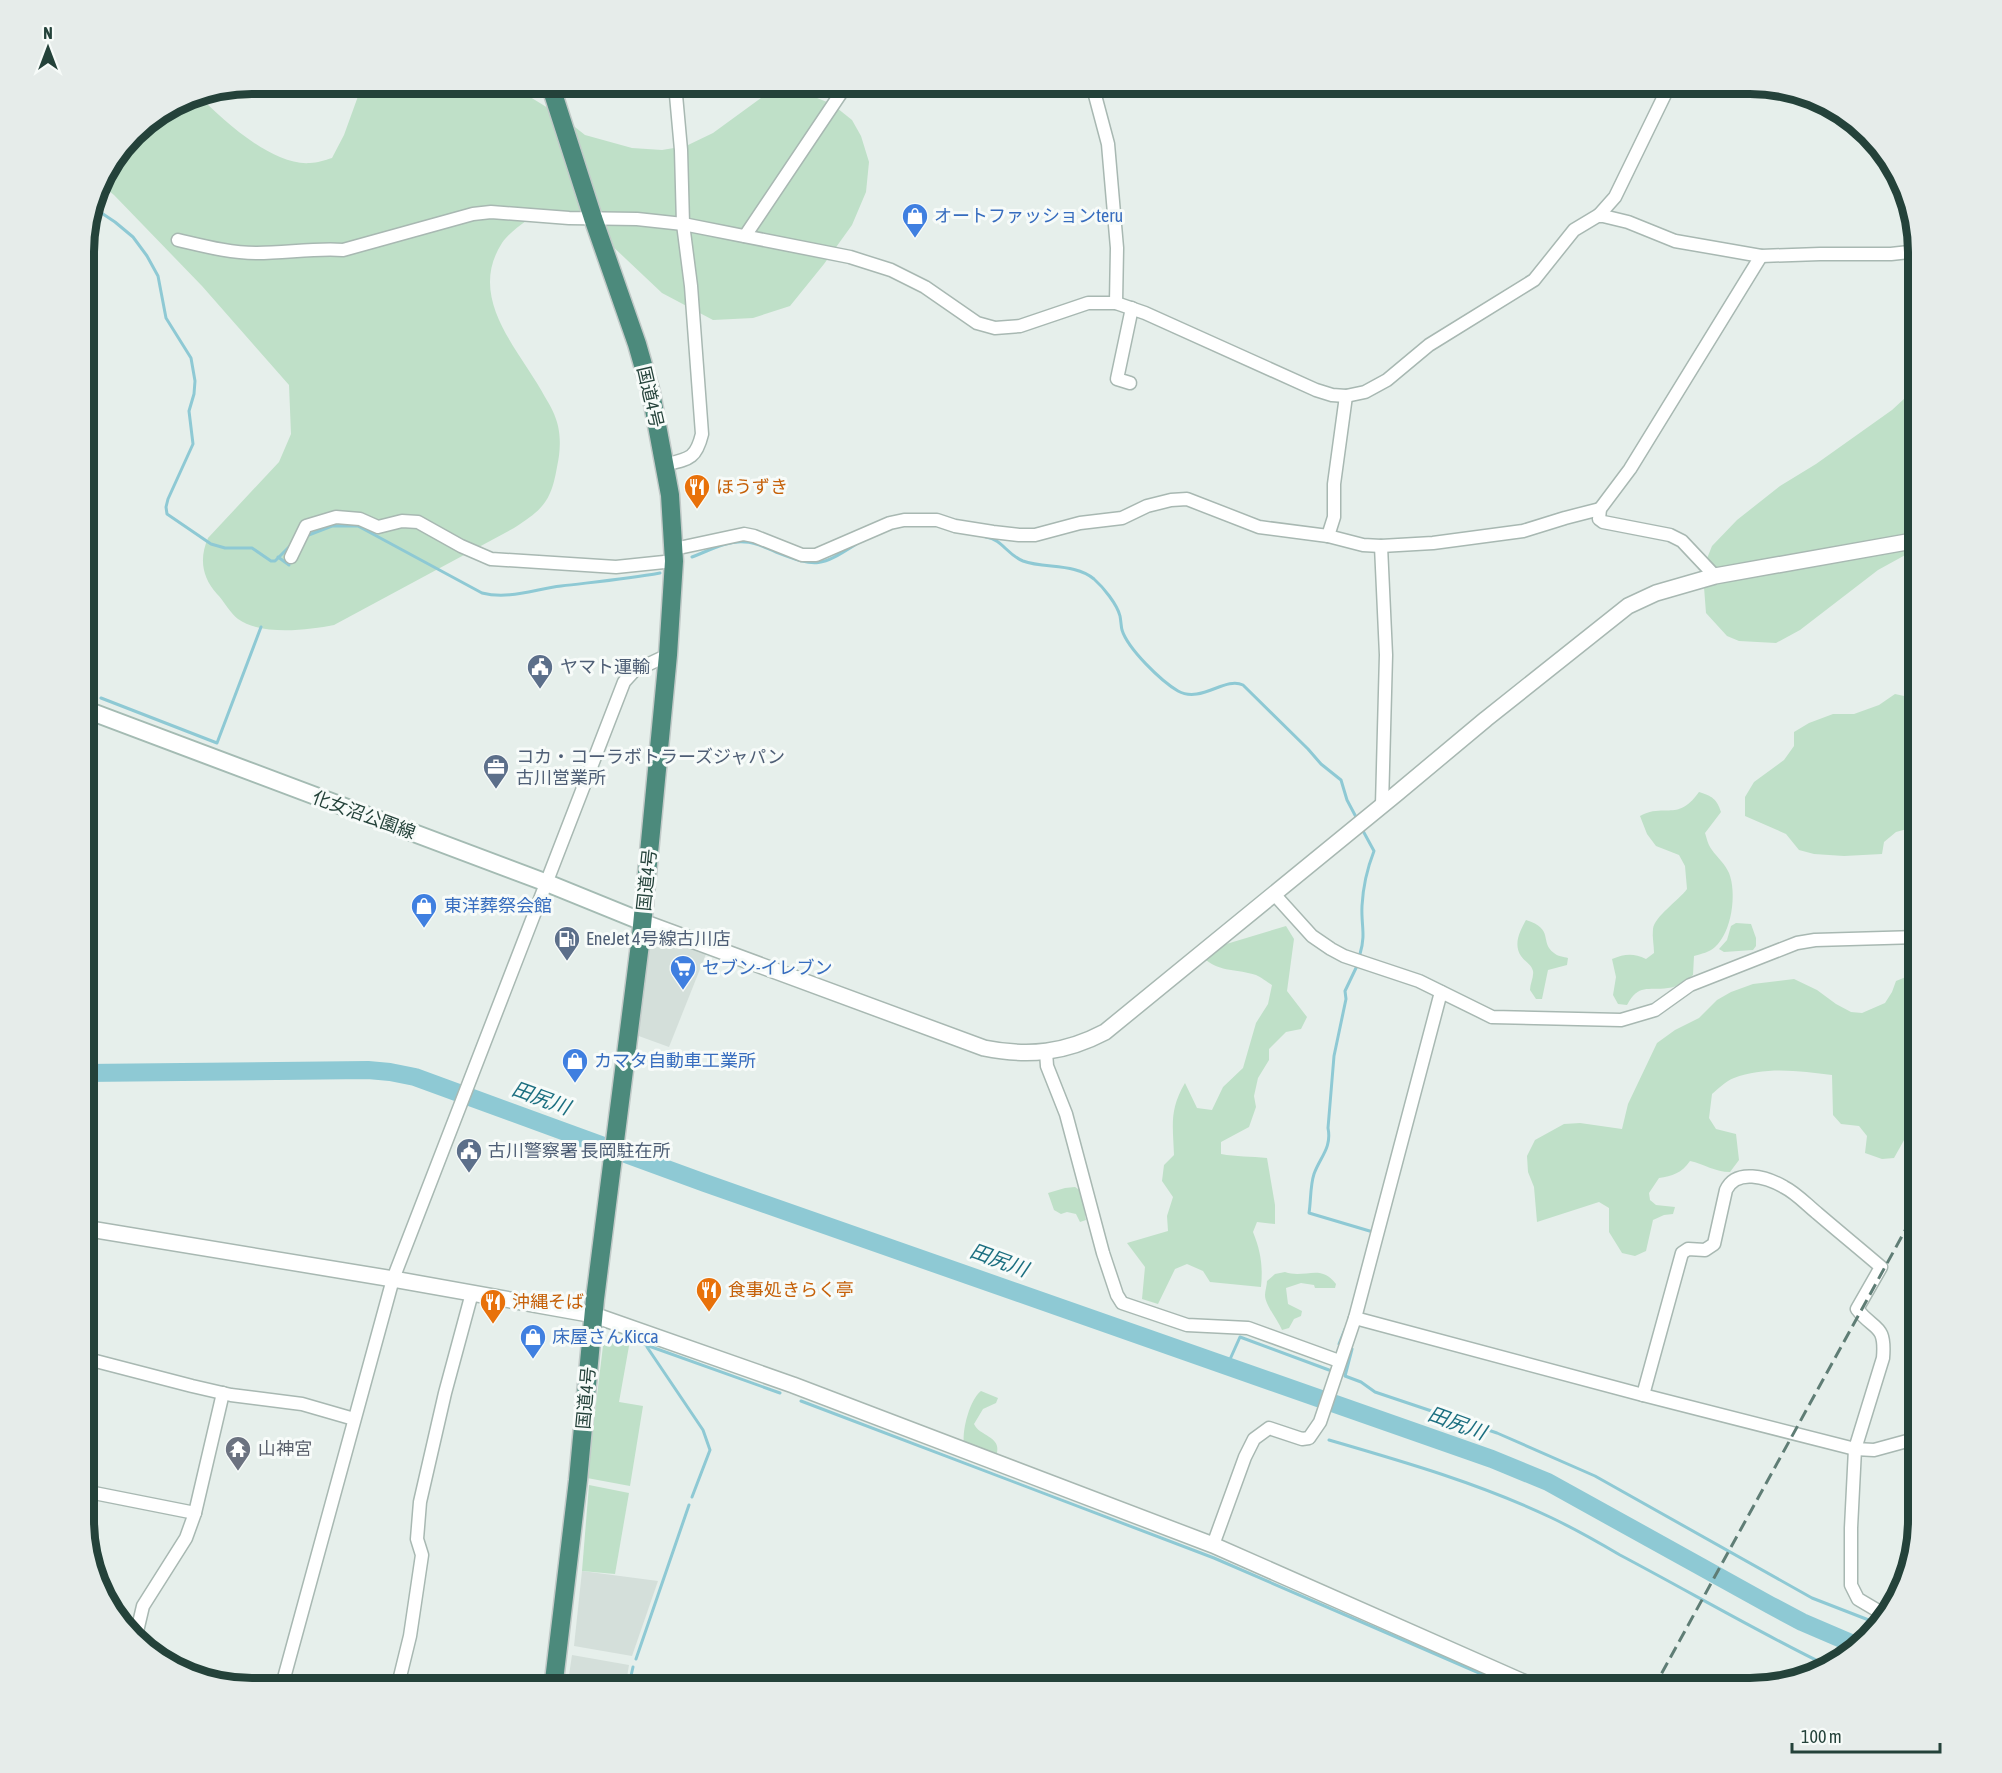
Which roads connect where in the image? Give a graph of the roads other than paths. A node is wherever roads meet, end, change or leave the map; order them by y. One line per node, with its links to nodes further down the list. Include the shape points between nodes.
1 (554, 95): 7 (highway, 国道4号)
2 (676, 95): 8 (street)
3 (840, 95): 9 (street)
4 (1095, 95): 13 (street, via 1108,144 1117,248)
5 (1665, 95): 6 (street, via 1615,197)
6 (1599, 215): 12 (street, via 1675,241); 16 (street, via 1574,230 1534,280 1429,345 1387,380 1365,392)
7 (593, 218): 8 (street); 10 (street, via 472,214 343,250 256,253); 17 (highway, 国道4号, via 637,344)
8 (683, 224): 9 (street); 17 (street, via 692,286 702,434 698,451 691,458)
9 (745, 236): 13 (street, via 850,257 891,270 925,287 977,322 995,328 1020,326 1088,303)
10 (178, 240)
11 (1907, 252): 12 (street)
12 (1761, 256): 18 (street, via 1630,469)
13 (1116, 303): 14 (street)
14 (1132, 308): 15 (street, via 1117,380); 16 (street, via 1316,390)
15 (1130, 383)
16 (1346, 396): 19 (street, via 1334,484 1334,517)
17 (664, 465): 22 (highway, 国道4号)
18 (1600, 509): 21 (street, via 1523,531); 24 (street, via 1599,519 1603,522 1670,535 1682,541)
19 (1328, 536): 21 (street); 22 (street, via 1259,527 1179,499 1147,506 1122,518 1080,523 1035,535 1019,536 937,520 904,520 816,555 802,555 744,534)
20 (1907, 542): 24 (street)
21 (1381, 546): 27 (street, via 1386,655)
22 (674, 555): 23 (street, via 616,567 491,559 418,522 378,527 360,519 336,517 306,526); 25 (highway, 国道4号)
23 (291, 557)
24 (1714, 576): 27 (street, via 1656,593 1628,606)
25 (668, 655): 28 (street, via 634,671 624,681); 30 (highway, 国道4号)
26 (95, 713): 28 (main road, 化女沼公園線)
27 (1382, 805): 29 (street)
28 (547, 883): 30 (main road, 化女沼公園線); 35 (street)
29 (1274, 894): 32 (street, via 1312,936 1331,950); 33 (street, via 1105,1032 1084,1043)
30 (643, 922): 33 (street, via 984,1048); 37 (highway, 国道4号)
31 (1908, 937): 32 (street, via 1797,943 1689,985 1655,1010 1621,1020 1492,1017)
32 (1441, 992): 38 (street)
33 (1046, 1052): 40 (street, via 1103,1253 1122,1303 1187,1325 1248,1328)
34 (95, 1230): 35 (street)
35 (393, 1279): 36 (street); 43 (street)
36 (472, 1293): 37 (street); 52 (street, via 420,1502 417,1539 422,1555)
37 (594, 1315): 48 (street, via 793,1385); 53 (highway, 国道4号)
38 (1355, 1318): 40 (street); 42 (street)
39 (95, 1361): 41 (street)
40 (1339, 1361): 48 (street, via 1320,1422 1309,1438 1269,1428 1254,1439)
41 (223, 1392): 43 (street, via 302,1404); 47 (street)
42 (1643, 1395): 45 (street); 45 (street, via 1682,1253 1688,1249 1705,1250 1714,1244 1729,1183 1746,1176 1759,1177 1784,1187 1881,1267 1857,1309 1879,1329 1884,1347)
43 (354, 1419): 51 (street)
44 (1908, 1441): 45 (street, via 1874,1450)
45 (1855, 1449): 49 (street, via 1851,1585 1858,1599)
46 (95, 1493): 47 (street)
47 (195, 1513): 50 (street, via 186,1538 143,1606)
48 (1213, 1545): 54 (street)
49 (1879, 1611)
50 (138, 1629)
51 (284, 1678)
52 (400, 1678)
53 (554, 1678)
54 (1514, 1678)

